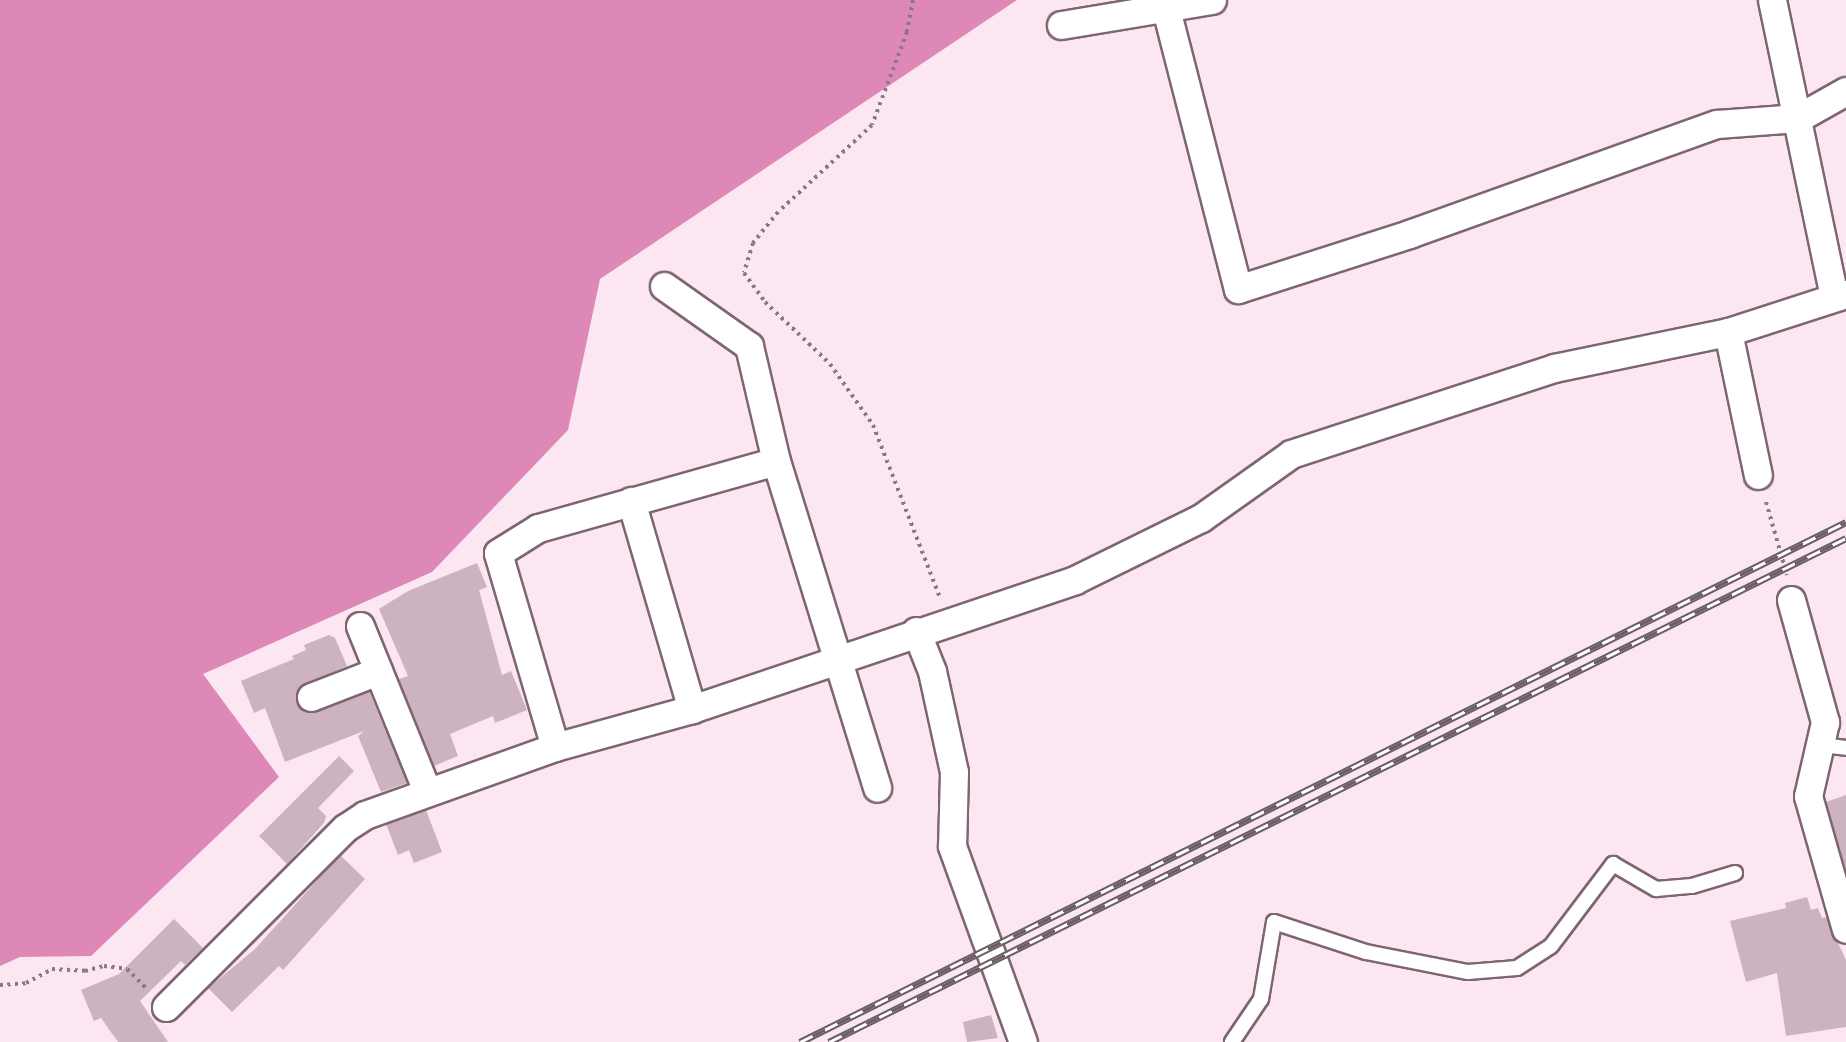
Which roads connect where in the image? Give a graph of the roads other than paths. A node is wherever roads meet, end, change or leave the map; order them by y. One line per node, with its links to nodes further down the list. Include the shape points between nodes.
1 (1212, 0): 3 (street)
2 (1772, 0): 6 (street)
3 (1166, 9): 4 (street); 6 (street, via 1238,289 1409,234 1717,124)
4 (1062, 25)
5 (1846, 91): 6 (street)
6 (1798, 118): 8 (street)
7 (664, 286): 10 (street, via 749,346)
8 (1840, 295): 9 (street)
9 (1728, 332): 11 (street); 15 (street, via 1554,369 1291,454 1201,518 1075,580)
10 (776, 461): 12 (street); 16 (street)
11 (1758, 475)
12 (631, 501): 19 (street); 20 (street, via 538,528 498,553)
13 (1791, 600): 21 (street)
14 (360, 626): 17 (street)
15 (916, 631): 16 (street); 28 (street, via 932,671 954,772 952,846)
16 (839, 659): 19 (street); 22 (street)
17 (378, 671): 18 (street); 23 (street)
18 (311, 697)
19 (692, 709): 20 (street)
20 (555, 747): 23 (street)
21 (1834, 747): 25 (street, via 1811,770 1808,796)
22 (877, 788)
23 (427, 791): 27 (street, via 365,815 345,828)
24 (1736, 873): 29 (lane, via 1692,886 1656,889 1613,864 1551,946 1516,968 1468,972 1366,952 1274,922 1261,999)
25 (1838, 875): 26 (street)
26 (1846, 929)
27 (165, 1007)
28 (1023, 1042)
29 (1232, 1042)

